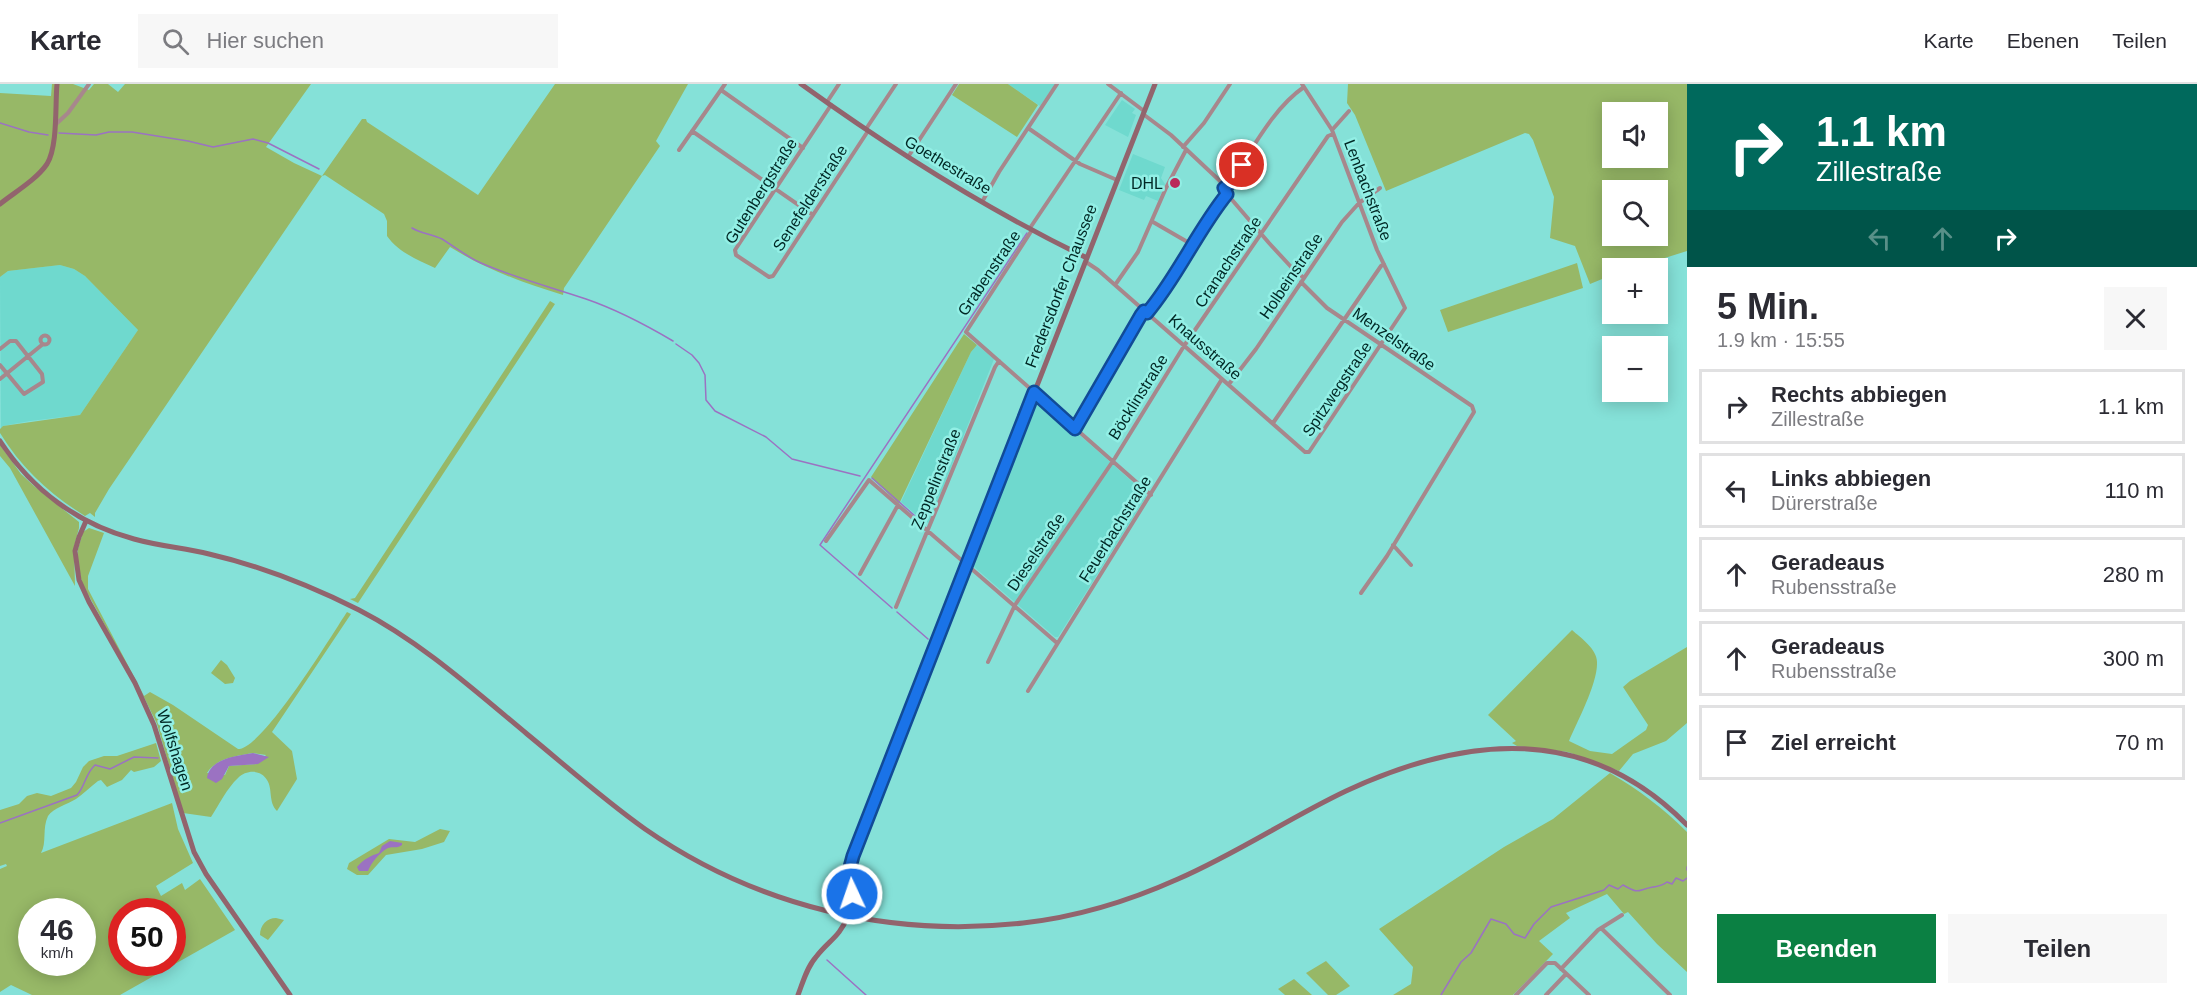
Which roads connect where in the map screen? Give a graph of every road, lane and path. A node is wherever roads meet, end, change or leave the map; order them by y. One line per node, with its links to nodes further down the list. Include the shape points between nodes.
1 (57, 84): 18 (main road)
2 (89, 84): 18 (street)
3 (725, 84): 13 (street)
4 (801, 84): 15 (main road, Goethestraße)
5 (839, 84): 15 (street, Gutenbergstraße)
6 (896, 84): 21 (street, Senefelderstraße)
7 (956, 84): 26 (street)
8 (1058, 84): 19 (street)
9 (1108, 84): 14 (street, Menzelstraße)
10 (1155, 84): 17 (main road, Fredersdorfer Chaussee)
11 (1230, 84): 24 (street)
12 (1303, 86): 22 (street, Lenbachstraße); 29 (street, via 1280,109)
13 (721, 90): 20 (street); 23 (street)
14 (1121, 93): 17 (street, Menzelstraße); 27 (street, Grabenstraße)
15 (829, 104): 21 (main road, Goethestraße); 23 (street, Gutenbergstraße)
16 (1349, 111): 22 (street, Cranachstraße)
17 (1143, 113): 24 (street, Menzelstraße); 28 (main road, Fredersdorfer Chaussee)
18 (54, 125): 35 (main road, via 52,152 46,165)
19 (1028, 128): 27 (street); 33 (street)
20 (693, 130): 25 (street); 31 (street)
21 (867, 130): 26 (main road, Goethestraße); 36 (street, Senefelderstraße)
22 (1332, 132): 34 (street, Lenbachstraße); 39 (street, Cranachstraße)
23 (802, 148): 31 (street, Gutenbergstraße)
24 (1185, 149): 29 (street, Menzelstraße); 37 (street)
25 (679, 150)
26 (908, 157): 33 (main road, Goethestraße)
27 (1076, 161): 28 (street); 38 (street, Grabenstraße)
28 (1117, 180): 41 (main road, Fredersdorfer Chaussee)
29 (1224, 188): 32 (street, Menzelstraße)
30 (1380, 188): 34 (street, Holbeinstraße)
31 (775, 189): 36 (street); 43 (street, Gutenbergstraße, via 734,253)
32 (1227, 194): 39 (street, Menzelstraße); 40 (street)
33 (982, 202): 38 (main road, Goethestraße)
34 (1359, 203): 42 (street, Lenbachstraße); 44 (street, Holbeinstraße)
35 (0, 204)
36 (813, 215): 43 (street, Senefelderstraße)
37 (1153, 222): 40 (street); 45 (street)
38 (1032, 229): 41 (main road, Goethestraße); 54 (street, Grabenstraße, via 965,330)
39 (1262, 234): 44 (street, Menzelstraße); 51 (street, Cranachstraße)
40 (1191, 244): 47 (street, via 1164,290)
41 (1086, 260): 45 (street, Knausstraße); 60 (main road, Fredersdorfer Chaussee)
42 (1384, 264): 46 (street, Lenbachstraße); 48 (street)
43 (771, 277)
44 (1303, 280): 48 (street, Menzelstraße, via 1323,305); 59 (street, Holbeinstraße)
45 (1115, 285): 47 (street, Knausstraße)
46 (1405, 308): 50 (street, Spitzwegstraße)
47 (1145, 312): 51 (street, Knausstraße); 62 (street)
48 (1345, 319): 50 (street, Menzelstraße); 61 (street)
49 (43, 344): 53 (street)
50 (1382, 345): 64 (street, Spitzwegstraße); 71 (street, Menzelstraße, via 1472,406 1474,412)
51 (1184, 346): 58 (street, Knausstraße); 65 (street, Böcklinstraße)
52 (0, 349): 53 (street, via 13,340)
53 (28, 357): 56 (street); 56 (street, via 43,378 31,392 22,393)
54 (999, 361): 60 (street); 69 (street, Zeppelinstraße)
55 (0, 365): 56 (street)
56 (6, 374): 57 (street)
57 (0, 379)
58 (1222, 380): 59 (street, Knausstraße); 66 (street, Feuerbachstraße)
59 (1229, 384): 61 (street, Knausstraße)
60 (1034, 392): 62 (street); 72 (main road, Fredersdorfer Chaussee)
61 (1273, 423): 64 (street, Knausstraße)
62 (1075, 429): 65 (street)
63 (0, 441): 68 (main road, via 36,485)
64 (1307, 453)
65 (1112, 461): 66 (street); 76 (street, Dieselstraße)
66 (1151, 495): 78 (street, Feuerbachstraße)
67 (898, 505): 69 (street); 70 (street, via 868,480); 74 (street)
68 (86, 521): 83 (main road, via 134,539 209,554 290,578 363,612 455,674 609,802 667,843 726,876 776,896); 87 (main road, Wolfshagen, via 75,551 78,577 149,712 194,852)
69 (928, 531): 72 (street); 77 (street, Zeppelinstraße)
70 (826, 541)
71 (1393, 545): 73 (street); 75 (street)
72 (966, 564): 76 (street); 83 (main road, Fredersdorfer Chaussee, via 851,861 852,903)
73 (1411, 565)
74 (860, 574)
75 (1361, 593)
76 (1015, 605): 78 (street); 79 (street, Dieselstraße)
77 (896, 607)
78 (1057, 643): 80 (street, Feuerbachstraße)
79 (988, 662)
80 (1028, 691)
81 (1687, 825): 83 (main road, via 1657,798 1615,772 1568,754 1506,747 1467,751 1431,758 1350,789 1181,878 1088,911 977,927 925,926)
82 (1622, 915): 84 (street)
83 (848, 916): 88 (main road, Fredersdorfer Chaussee, via 840,934 812,962)
84 (1601, 928): 85 (street); 92 (street)
85 (1561, 969): 86 (street); 89 (street, via 1551,962)
86 (1566, 974): 90 (street); 91 (street)
87 (290, 995)
88 (798, 995)
89 (1516, 995)
90 (1546, 995)
91 (1588, 995)
92 (1670, 995)

